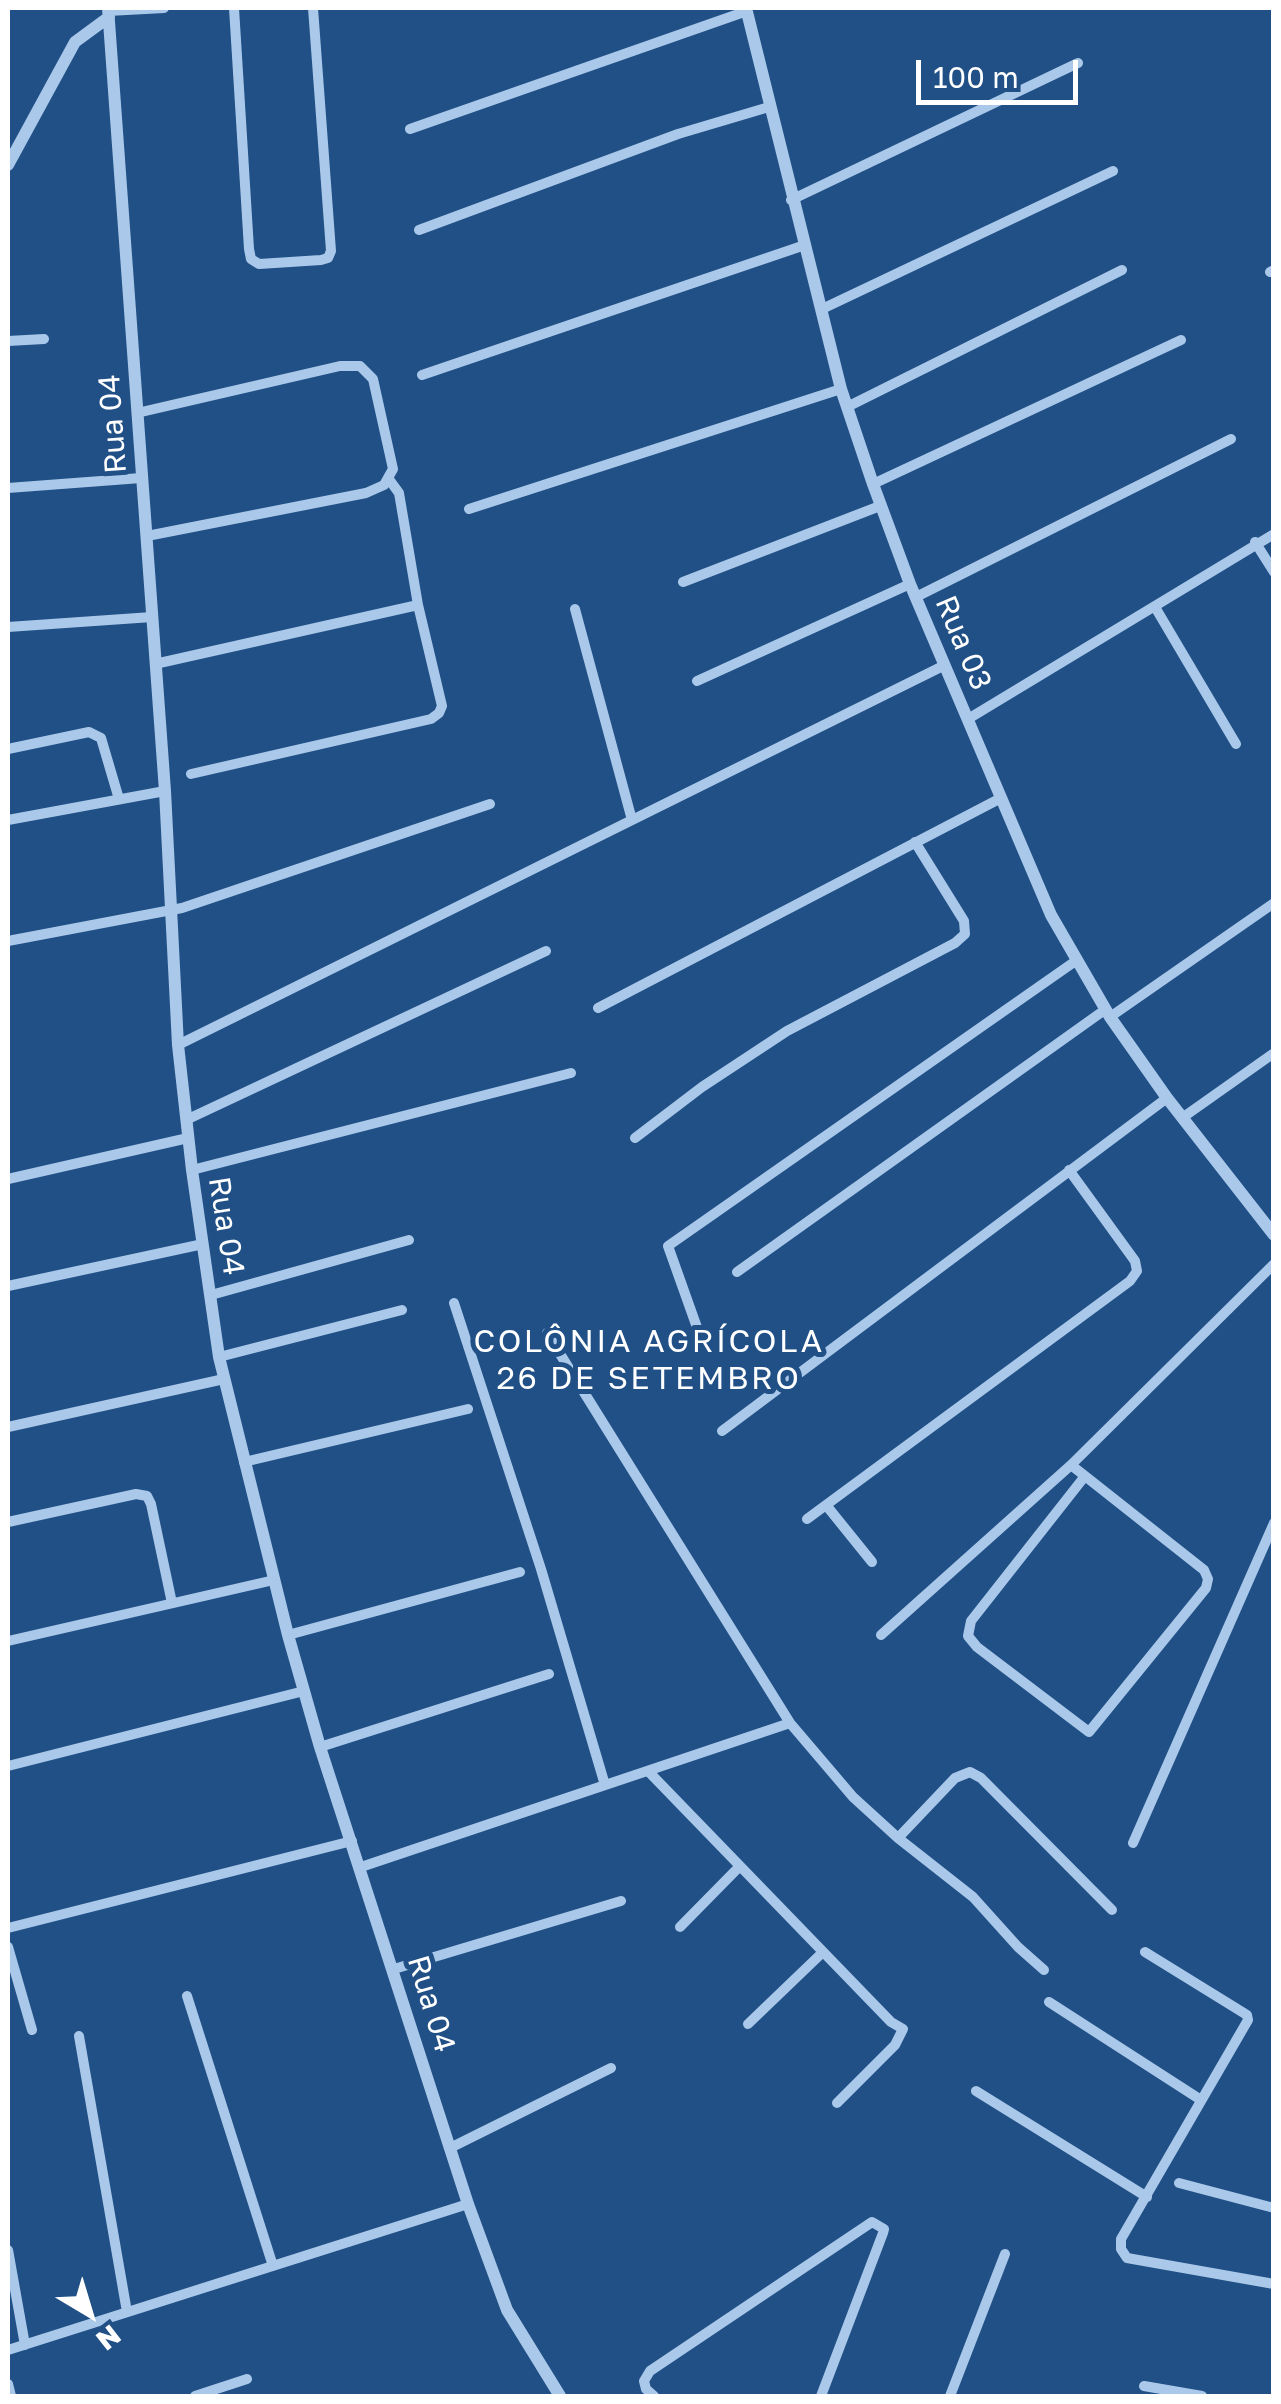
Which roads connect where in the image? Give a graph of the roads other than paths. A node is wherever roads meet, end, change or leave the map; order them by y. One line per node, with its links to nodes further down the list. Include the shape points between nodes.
1 (164, 8): 5 (street)
2 (234, 8): 3 (street, via 248,250 259,264 321,260 331,250)
3 (313, 8)
4 (747, 9): 7 (street, Rua 03); 8 (street)
5 (109, 12): 9 (street, via 76,42); 22 (street, Rua 04)
6 (1078, 63): 11 (street)
7 (769, 107): 11 (street, Rua 03); 12 (street)
8 (410, 129)
9 (8, 166)
10 (1113, 171): 15 (street)
11 (792, 200): 13 (street, Rua 03)
12 (419, 230)
13 (805, 245): 15 (street, Rua 03); 19 (street)
14 (1122, 270): 21 (street)
15 (822, 309): 20 (street, Rua 03)
16 (44, 339): 18 (street)
17 (1181, 340): 26 (street)
18 (8, 342)
19 (422, 374)
20 (841, 390): 21 (street, Rua 03); 29 (street)
21 (847, 406): 26 (street, Rua 03)
22 (137, 413): 24 (street, Rua 04); 25 (street, via 360,366 373,379 393,469)
23 (1231, 439): 35 (street)
24 (142, 478): 27 (street); 31 (street, Rua 04)
25 (388, 478): 31 (street, via 366,493); 36 (street, via 398,493)
26 (873, 484): 28 (street, Rua 03)
27 (8, 488)
28 (880, 506): 34 (street); 35 (street, Rua 03)
29 (469, 509)
30 (1274, 534): 32 (street)
31 (146, 536): 39 (street, Rua 04)
32 (1255, 542): 33 (street); 37 (street)
33 (1274, 572)
34 (683, 582)
35 (913, 591): 42 (street, Rua 03); 43 (street)
36 (418, 605): 41 (street); 47 (street, via 439,714)
37 (1155, 607): 44 (street); 45 (street)
38 (575, 608): 53 (street)
39 (152, 617): 40 (street); 41 (street, Rua 04)
40 (8, 627)
41 (156, 664): 48 (street, Rua 04)
42 (945, 665): 44 (street, Rua 03); 53 (street)
43 (697, 681)
44 (968, 719): 49 (street, Rua 03)
45 (1236, 744)
46 (8, 749): 50 (street, via 89,732 100,738)
47 (192, 774)
48 (165, 790): 50 (street); 56 (street, Rua 04)
49 (1001, 798): 54 (street); 59 (street, Rua 03)
50 (119, 799): 52 (street)
51 (490, 804): 56 (street)
52 (8, 820)
53 (632, 820): 62 (street)
54 (915, 842): 60 (street); 69 (street, via 965,934 787,1031)
55 (1274, 904): 61 (street)
56 (171, 910): 57 (street); 62 (street, Rua 04)
57 (8, 941)
58 (546, 951): 67 (street)
59 (1077, 960): 61 (street, Rua 03); 83 (street, via 668,1246)
60 (598, 1008)
61 (1108, 1012): 65 (street, Rua 03); 77 (street)
62 (178, 1045): 67 (street, Rua 04)
63 (1274, 1053): 66 (street)
64 (572, 1072): 70 (street)
65 (1167, 1098): 66 (street, Rua 03); 71 (street)
66 (1182, 1118): 73 (street, Rua 03)
67 (186, 1120): 68 (street, Rua 04)
68 (188, 1138): 70 (street, Rua 04); 72 (street)
69 (635, 1138)
70 (192, 1170): 75 (street, Rua 04)
71 (1069, 1170): 88 (street); 92 (street, via 1138,1271)
72 (8, 1179)
73 (1274, 1235)
74 (408, 1240): 79 (street)
75 (203, 1244): 78 (street); 79 (street, Rua 04)
76 (1274, 1264): 90 (street)
77 (737, 1272)
78 (8, 1286)
79 (211, 1295): 84 (street, Rua 04)
80 (454, 1303): 109 (street)
81 (402, 1310): 84 (street)
82 (546, 1333): 105 (street)
83 (699, 1333)
84 (218, 1357): 85 (street, Rua 04)
85 (224, 1379): 87 (street); 89 (street, Rua 04)
86 (468, 1409): 89 (street)
87 (8, 1427)
88 (722, 1431)
89 (244, 1462): 98 (street, Rua 04)
90 (1070, 1465): 91 (street); 101 (street)
91 (1085, 1476): 91 (street, via 1208,1579 1089,1732 968,1636 971,1621)
92 (826, 1505): 93 (street); 96 (street)
93 (806, 1519)
94 (8, 1522): 99 (street, via 147,1496)
95 (1274, 1522): 112 (street)
96 (872, 1562)
97 (520, 1572): 100 (street)
98 (274, 1580): 99 (street); 100 (street, Rua 04)
99 (172, 1603): 102 (street)
100 (288, 1635): 104 (street, Rua 04)
101 (881, 1635)
102 (8, 1641)
103 (549, 1674): 106 (street)
104 (304, 1691): 106 (street, Rua 04); 107 (street)
105 (790, 1724): 108 (street); 110 (street)
106 (320, 1747): 111 (street, Rua 04)
107 (8, 1766)
108 (648, 1771): 109 (street); 113 (street)
109 (605, 1785): 114 (street)
110 (898, 1838): 116 (street, via 955,1778 970,1772); 123 (street, via 973,1897)
111 (352, 1841): 114 (street, Rua 04); 118 (street)
112 (1133, 1843)
113 (740, 1866): 117 (street); 120 (street)
114 (362, 1867): 122 (street, Rua 04)
115 (621, 1901): 122 (street)
116 (1112, 1910)
117 (680, 1927)
118 (8, 1928)
119 (8, 1947): 127 (street)
120 (823, 1952): 126 (street); 132 (street, via 904,2030)
121 (1146, 1952): 131 (street, via 1247,2014)
122 (394, 1969): 133 (street, Rua 04)
123 (1044, 1970)
124 (187, 1996): 140 (street)
125 (1049, 2002): 131 (street)
126 (748, 2024)
127 (32, 2030)
128 (80, 2036): 142 (street)
129 (610, 2068): 133 (street)
130 (976, 2090): 135 (street)
131 (1201, 2100): 135 (street)
132 (837, 2104)
133 (450, 2148): 136 (street, Rua 04)
134 (1179, 2183): 137 (street)
135 (1146, 2197): 141 (street, via 1122,2239 1127,2258)
136 (468, 2204): 140 (street); 150 (street, Rua 04, via 507,2310)
137 (1274, 2208)
138 (8, 2250): 143 (street)
139 (1005, 2254): 153 (street)
140 (274, 2266): 142 (street)
141 (1274, 2284)
142 (127, 2312): 143 (street)
143 (25, 2345): 144 (street)
144 (8, 2350)
145 (246, 2379): 149 (street)
146 (8, 2384): 148 (street)
147 (1144, 2386): 154 (street)
148 (11, 2396)
149 (195, 2396)
150 (560, 2396)
151 (654, 2396): 152 (street, via 644,2381 650,2371 872,2222 884,2233)
152 (821, 2396)
153 (950, 2396)
154 (1202, 2396)

